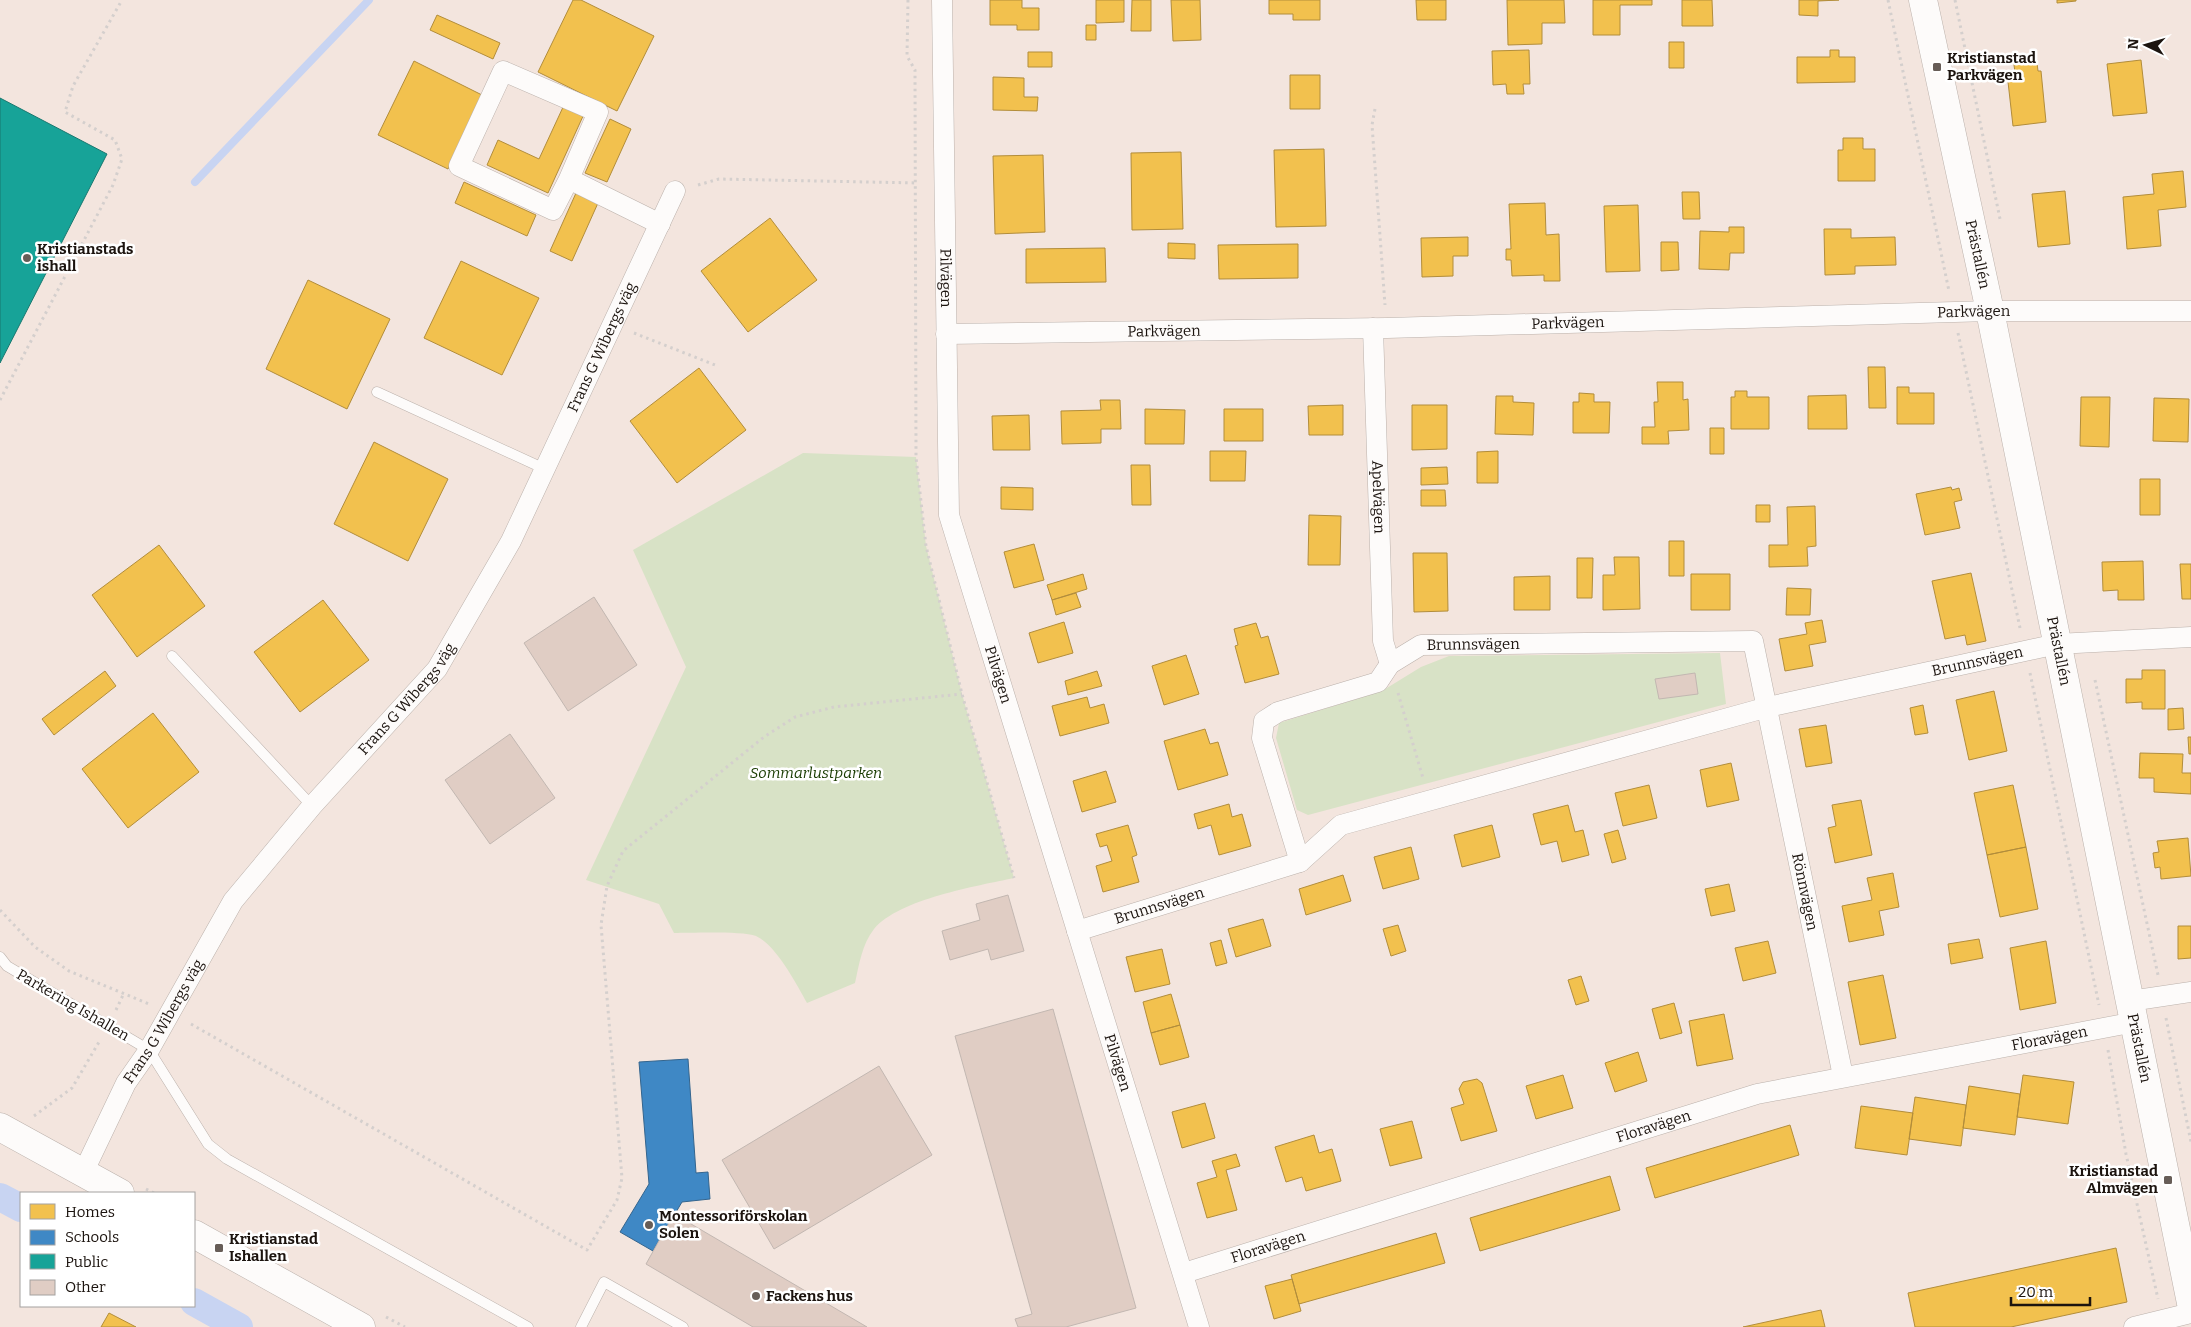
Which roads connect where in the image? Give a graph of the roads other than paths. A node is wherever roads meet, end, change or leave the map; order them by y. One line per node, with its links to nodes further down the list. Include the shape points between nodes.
1 (942, 0): 9 (street, Pilvägen)
2 (1923, 0): 6 (street, Prästallén)
3 (568, 179): 3 (street, via 553,210 459,166 503,71 598,112); 5 (street)
4 (675, 191): 5 (street, Frans G Wibergs väg)
5 (660, 224): 11 (street, Frans G Wibergs väg)
6 (1990, 311): 7 (street, Parkvägen); 8 (street, Parkvägen); 13 (street, Prästallén)
7 (2191, 311)
8 (1380, 328): 9 (street, Parkvägen); 15 (street, Apelvägen, via 1383,642)
9 (946, 334): 19 (street, Pilvägen, via 949,515)
10 (377, 392): 11 (lane)
11 (545, 470): 17 (street, Frans G Wibergs väg, via 511,541 438,670)
12 (2191, 637): 13 (street, Brunnsvägen)
13 (2057, 644): 16 (street, Brunnsvägen); 22 (street, Prästallén)
14 (172, 656): 17 (lane)
15 (1390, 664): 16 (street, Brunnsvägen, via 1421,645 1753,641); 18 (street, Brunnsvägen, via 1378,682 1278,712 1264,721 1262,738)
16 (1768, 707): 18 (street, Brunnsvägen, via 1341,825); 24 (street, Rönnvägen)
17 (312, 806): 23 (street, Frans G Wibergs väg, via 234,900)
18 (1300, 862): 19 (street, Brunnsvägen)
19 (1077, 931): 29 (street, Pilvägen)
20 (0, 957): 23 (lane, Parkering Ishallen, via 7,966)
21 (2191, 992): 22 (street, Floravägen, via 2162,995)
22 (2133, 1011): 24 (street, Floravägen); 30 (street, Prästallén)
23 (149, 1050): 26 (street, Frans G Wibergs väg, via 126,1083); 33 (lane, via 208,1144 227,1160)
24 (1844, 1076): 29 (street, Floravägen, via 1757,1094)
25 (9, 1132): 26 (street)
26 (83, 1173): 27 (street)
27 (118, 1192)
28 (195, 1235): 32 (street)
29 (1184, 1273): 36 (street, Pilvägen)
30 (2191, 1303)
31 (2191, 1313): 37 (street)
32 (361, 1327)
33 (528, 1327)
34 (581, 1327): 35 (lane, via 604,1282)
35 (683, 1327)
36 (1199, 1327)
37 (2134, 1327)

